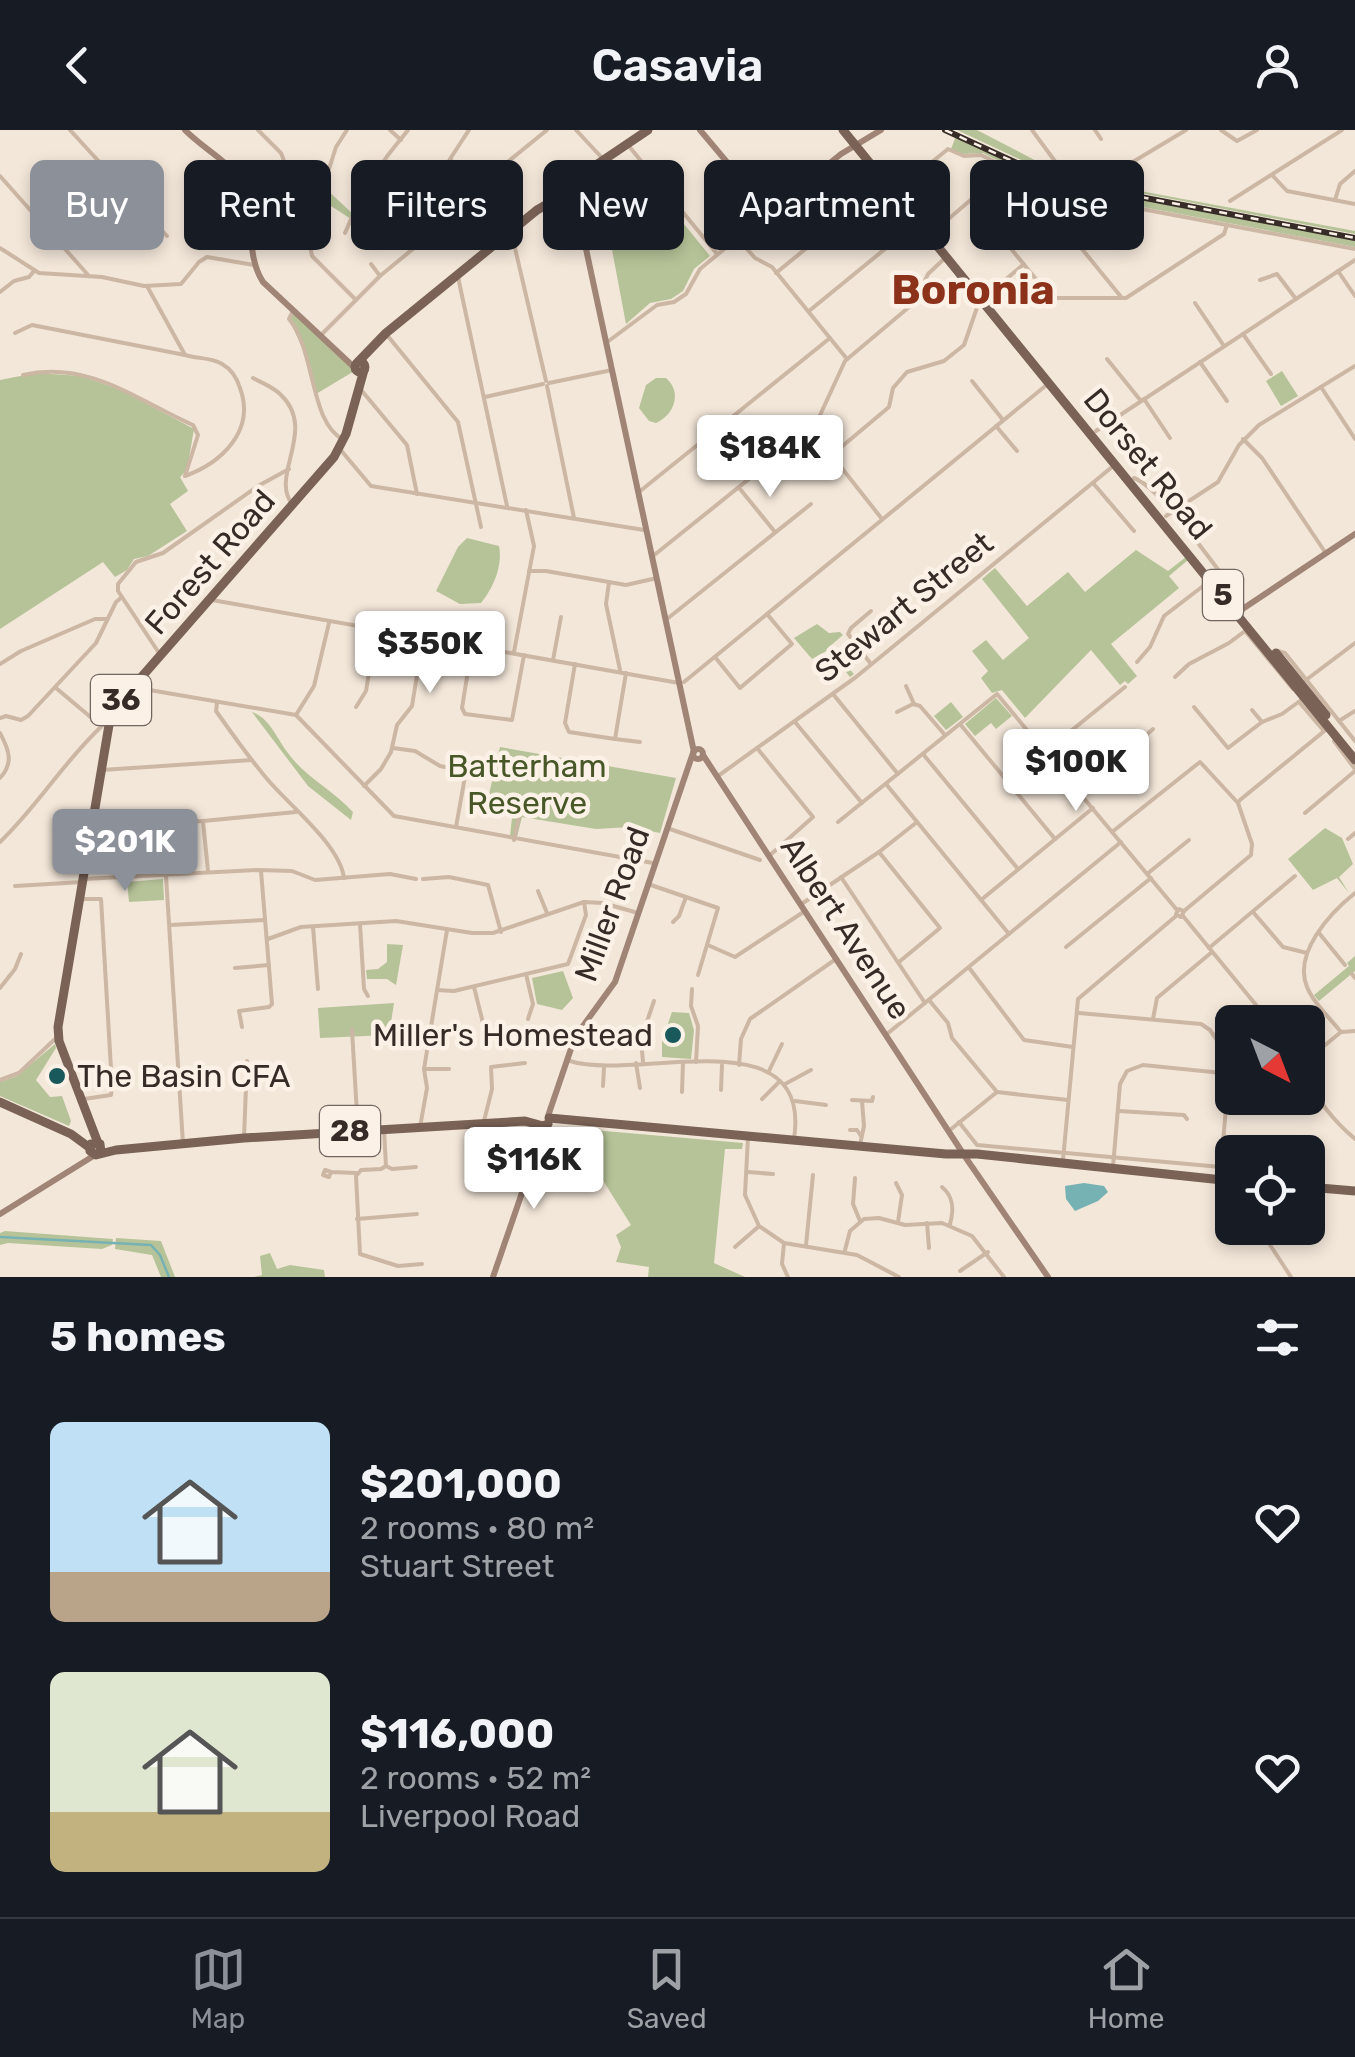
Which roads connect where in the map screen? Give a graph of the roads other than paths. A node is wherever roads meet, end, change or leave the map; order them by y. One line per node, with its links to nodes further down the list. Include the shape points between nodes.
1 (70, 130): 53 (street)
2 (186, 130): 25 (main road)
3 (258, 130): 26 (street)
4 (347, 130): 37 (street)
5 (390, 130): 22 (street)
6 (408, 130): 22 (street)
7 (469, 130): 28 (street)
8 (547, 130): 29 (street)
9 (576, 130): 30 (street)
10 (640, 130): 30 (main road, 36)
11 (648, 130): 23 (main road, 36)
12 (700, 130): 32 (main road)
13 (843, 130): 24 (main road, Dorset Road / 5)
14 (881, 130): 24 (main road)
15 (1032, 130): 17 (street, via 1057,164 1106,178)
16 (1095, 130): 21 (street)
17 (1186, 130)
18 (1222, 130): 19 (street, via 1237,141)
19 (1256, 130)
20 (1342, 130): 39 (street)
21 (1101, 139)
22 (401, 140): 27 (street)
23 (628, 145): 30 (main road, 36); 31 (street)
24 (856, 146): 33 (main road); 34 (main road, Dorset Road / 5)
25 (219, 160)
26 (283, 160)
27 (386, 160)
28 (451, 160)
29 (510, 160)
30 (604, 160)
31 (640, 160)
32 (724, 160)
33 (832, 160)
34 (867, 160)
35 (934, 160): 36 (street, via 948,149)
36 (992, 160)
37 (331, 164)
38 (1355, 172): 41 (street, via 1340,184)
39 (1272, 174): 41 (street, via 1286,191); 43 (street)
40 (0, 176): 79 (street)
41 (1335, 200): 44 (street)
42 (970, 201): 48 (street)
43 (1235, 201)
44 (1355, 204)
45 (543, 206): 50 (main road, 36)
46 (1144, 210): 51 (street)
47 (684, 214): 69 (street)
48 (950, 218)
49 (351, 219): 52 (street)
50 (523, 222)
51 (1227, 225): 55 (street); 85 (street, via 1224,234)
52 (345, 233)
53 (167, 236)
54 (0, 248): 75 (street)
55 (1355, 249)
56 (253, 250): 74 (main road)
57 (311, 250): 87 (street)
58 (412, 250): 80 (street)
59 (488, 250): 78 (main road, 36)
60 (513, 250): 110 (street)
61 (722, 250): 69 (street)
62 (748, 250): 77 (street)
63 (804, 250): 77 (street)
64 (884, 250): 91 (street)
65 (940, 250): 70 (main road, Dorset Road / 5)
66 (1012, 250): 73 (street)
67 (1083, 250): 85 (street)
68 (585, 251): 97 (main road, Albert Avenue)
69 (717, 254): 97 (street, via 679,300 657,304)
70 (946, 257): 88 (main road, Dorset Road / 5); 100 (street, via 928,274 916,302)
71 (1355, 260): 76 (street)
72 (371, 264): 80 (street)
73 (1024, 264): 85 (street, via 1052,297); 88 (street)
74 (254, 265): 82 (street, via 207,257 181,284); 90 (main road)
75 (32, 270): 79 (street); 83 (street)
76 (1338, 271): 84 (street); 86 (street)
77 (776, 273): 91 (street)
78 (457, 275): 93 (main road, 36); 114 (street)
79 (89, 276): 82 (street)
80 (380, 276): 87 (street)
81 (1260, 280): 86 (street, via 1277,274)
82 (147, 286): 99 (street)
83 (0, 292)
84 (1355, 296)
85 (1122, 298)
86 (1296, 298): 95 (street)
87 (356, 300): 94 (street)
88 (981, 300): 111 (main road, Dorset Road / 5); 126 (street, via 964,346 944,361 907,372 893,388 889,407)
89 (1195, 303): 98 (street)
90 (294, 310): 94 (main road); 124 (street, via 290,319 311,366 322,416)
91 (808, 312): 96 (street)
92 (15, 333): 99 (street, via 32,325)
93 (386, 333): 103 (main road, 36); 133 (street, via 458,422)
94 (321, 334): 103 (main road)
95 (1243, 334): 98 (street); 106 (street)
96 (830, 338): 100 (street); 131 (street)
97 (606, 343): 105 (main road, Albert Avenue)
98 (1224, 346): 102 (street)
99 (185, 355): 107 (street, via 229,369 244,407 231,446 185,476 198,435 193,425 112,384 66,372)
100 (847, 359): 119 (street)
101 (1107, 359): 115 (street)
102 (1200, 362): 115 (street); 116 (street)
103 (359, 366): 113 (main road, Forest Road / 36)
104 (1355, 366): 112 (street)
105 (612, 370): 110 (street); 131 (main road, Albert Avenue)
106 (1271, 374)
107 (22, 375)
108 (253, 378): 128 (street, via 277,391 292,410 296,434)
109 (972, 381): 117 (street)
110 (546, 384): 114 (street); 139 (street)
111 (1051, 385): 117 (street); 120 (main road, Dorset Road / 5)
112 (1321, 387): 122 (street); 123 (street)
113 (358, 389): 124 (main road, Forest Road / 36); 132 (street, via 407,445)
114 (485, 397): 136 (street)
115 (1142, 400): 120 (street); 121 (street)
116 (1228, 401)
117 (1003, 420): 118 (street)
118 (996, 426): 125 (street); 140 (street)
119 (813, 428): 126 (street); 130 (street)
120 (1093, 432): 127 (main road, Dorset Road / 5)
121 (1170, 438)
122 (1355, 438)
123 (1243, 440): 138 (street, via 1222,478); 146 (street)
124 (341, 444): 132 (street, via 370,485); 135 (main road, Forest Road / 36)
125 (1018, 451)
126 (833, 454): 140 (street)
127 (1118, 463): 129 (street, Stewart Street); 138 (main road, Dorset Road / 5); 150 (main road, Dorset Road / 5)
128 (288, 469): 135 (street); 152 (street, via 168,550 136,562 117,587)
129 (1093, 483): 143 (street); 175 (street, Stewart Street)
130 (739, 488): 144 (street); 147 (street)
131 (639, 492): 142 (main road, Albert Avenue)
132 (417, 494): 133 (street)
133 (476, 504): 136 (street); 141 (street)
134 (811, 504): 144 (street)
135 (292, 505): 153 (main road, Forest Road / 36)
136 (507, 506): 137 (street)
137 (526, 510): 139 (street); 148 (street, via 534,546)
138 (1168, 514): 155 (main road, Dorset Road / 5)
139 (574, 518): 142 (street)
140 (882, 519): 156 (street)
141 (480, 527)
142 (646, 529): 147 (main road, Albert Avenue)
143 (1134, 531)
144 (775, 532): 159 (street)
145 (1355, 534): 146 (main road)
146 (1326, 553): 155 (main road)
147 (653, 556): 149 (main road, Albert Avenue)
148 (529, 571): 151 (street); 166 (street)
149 (658, 578): 151 (street); 159 (main road, Albert Avenue)
150 (1210, 580): 155 (main road, Dorset Road / 5); 172 (street, via 1164,616)
151 (609, 582): 176 (street, via 606,604)
152 (122, 597): 158 (street); 169 (street)
153 (212, 600): 160 (street); 169 (main road, Forest Road / 36)
154 (871, 610): 175 (street, via 848,634)
155 (1239, 611): 162 (main road, Dorset Road / 5); 167 (main road, Dorset Road / 5)
156 (766, 614): 170 (street); 170 (street, via 792,644 740,688)
157 (561, 617): 171 (street)
158 (107, 619): 173 (street); 183 (street, via 96,643)
159 (667, 619): 179 (main road, Albert Avenue)
160 (330, 622): 161 (street); 193 (street, via 319,674)
161 (376, 630): 163 (street); 188 (street, via 366,691)
162 (1246, 630): 167 (main road, Dorset Road / 5); 177 (street); 185 (street)
163 (423, 638): 165 (street); 206 (street, via 412,706 398,722)
164 (1355, 643): 178 (street)
165 (472, 646): 166 (street); 168 (street, via 463,712 509,721)
166 (514, 653): 168 (street)
167 (1273, 654): 178 (street, via 1285,653); 185 (main road, Dorset Road / 5); 199 (main road, Dorset Road / 5)
168 (524, 655): 171 (street)
169 (162, 656): 182 (main road, Forest Road / 36)
170 (714, 656): 179 (street)
171 (553, 660): 174 (street)
172 (1137, 662)
173 (0, 664)
174 (575, 664): 176 (street); 203 (street, via 566,730)
175 (871, 664): 184 (street, Stewart Street)
176 (623, 672): 179 (street); 203 (street)
177 (1175, 677)
178 (1306, 680): 199 (street)
179 (679, 681): 211 (main road, Albert Avenue)
180 (906, 686): 187 (street)
181 (1125, 686): 209 (street)
182 (132, 687): 186 (street); 198 (main road, Forest Road / 36)
183 (55, 688): 194 (street, via 24,720); 198 (street)
184 (833, 694): 195 (street, Stewart Street); 217 (street)
185 (1300, 696): 196 (street); 199 (main road, Dorset Road / 5)
186 (216, 702): 193 (street); 212 (street, via 216,712)
187 (914, 704): 192 (street); 202 (street)
188 (356, 707)
189 (1194, 707): 196 (street, via 1228,748)
190 (1252, 710): 196 (street)
191 (1355, 711): 199 (street)
192 (897, 712)
193 (296, 715): 220 (street)
194 (0, 718)
195 (795, 721): 207 (street, Stewart Street); 222 (street)
196 (1262, 722)
197 (960, 724): 202 (street); 209 (street, via 1000,696); 236 (street)
198 (104, 726): 214 (main road, Forest Road / 36); 240 (street)
199 (1332, 728): 204 (street); 208 (main road, Dorset Road / 5); 213 (main road, Dorset Road / 5); 215 (street, via 1334,744); 223 (street)
200 (1153, 729): 221 (street)
201 (0, 733): 218 (street, via 10,763)
202 (945, 736): 210 (street)
203 (615, 739): 205 (street)
204 (1355, 741)
205 (640, 742)
206 (392, 748): 220 (street); 232 (street, via 466,771)
207 (757, 748): 216 (street, Stewart Street); 243 (street, via 813,817)
208 (1355, 750)
209 (1046, 752): 221 (street)
210 (923, 754): 217 (street); 245 (street)
211 (697, 755): 216 (main road, Albert Avenue); 233 (main road, Miller Road)
212 (252, 760): 214 (street); 225 (street)
213 (1355, 760)
214 (101, 770): 231 (main road, Forest Road / 36)
215 (1355, 770): 226 (street)
216 (713, 773): 243 (main road, Albert Avenue)
217 (898, 774): 219 (street)
218 (0, 778)
219 (886, 784): 222 (street); 230 (street)
220 (364, 786): 232 (street, via 394,816)
221 (1080, 794): 224 (street)
222 (862, 803): 229 (street)
223 (1238, 804): 234 (street, via 1198,762); 269 (street, via 1251,855)
224 (1093, 808): 234 (street); 236 (street)
225 (296, 812): 228 (street); 251 (street, via 322,839)
226 (1305, 813)
227 (518, 816): 238 (street)
228 (203, 822): 231 (street); 247 (street)
229 (838, 822)
230 (916, 822): 242 (street); 262 (street)
231 (92, 826): 255 (main road, Forest Road / 36)
232 (456, 826): 238 (street)
233 (666, 828): 243 (street); 244 (main road, Miller Road)
234 (1112, 832): 241 (street)
235 (1355, 833): 237 (street)
236 (1054, 839): 245 (street)
237 (1348, 839)
238 (514, 840): 244 (street)
239 (1189, 840): 249 (street)
240 (0, 842)
241 (1121, 842): 249 (street); 278 (street)
242 (879, 852): 253 (street); 286 (street, via 940,928)
243 (764, 858): 265 (main road, Albert Avenue)
244 (655, 864): 256 (main road, Miller Road)
245 (1018, 869): 262 (street)
246 (262, 871): 247 (street); 251 (street); 270 (street)
247 (208, 872): 248 (street)
248 (166, 876): 255 (street); 273 (street)
249 (1149, 876): 269 (street); 281 (street)
250 (1295, 876): 266 (street)
251 (344, 878): 252 (street)
252 (416, 878)
253 (842, 878): 265 (street); 286 (street)
254 (423, 879): 276 (street, via 488,884)
255 (83, 880): 257 (street); 261 (main road, Forest Road / 36)
256 (648, 884): 260 (street); 268 (main road, Miller Road)
257 (16, 886)
258 (538, 891): 267 (street)
259 (1352, 895): 264 (street); 277 (street)
260 (686, 896): 271 (street); 280 (street, via 718,908)
261 (80, 899): 311 (main road, Forest Road / 36); 339 (street, via 101,899 112,1086 111,1095)
262 (981, 900): 278 (street)
263 (584, 902): 267 (street); 268 (street); 291 (street, via 586,915 569,963)
264 (1355, 903)
265 (803, 908): 280 (street, via 735,956); 285 (main road, Albert Avenue)
266 (1253, 912): 282 (street); 283 (street, via 1283,947)
267 (547, 913): 276 (street)
268 (638, 913): 316 (main road, Miller Road, via 614,982)
269 (1180, 914): 282 (street); 302 (street, via 1083,992)
270 (266, 920): 273 (street); 279 (street)
271 (672, 922)
272 (360, 924): 274 (street); 275 (street); 298 (street)
273 (170, 925): 364 (street)
274 (314, 927): 279 (street); 295 (street)
275 (447, 929): 276 (street); 297 (street)
276 (501, 932)
277 (1319, 933): 283 (street); 288 (street)
278 (1009, 934): 289 (street)
279 (268, 939): 287 (street)
280 (708, 945): 292 (street)
281 (1066, 948)
282 (1210, 950): 301 (street); 304 (street, via 1157,998)
283 (1307, 952): 309 (street, via 1307,986)
284 (22, 954): 294 (street)
285 (836, 959): 310 (main road, Albert Avenue); 323 (street, via 750,1019)
286 (899, 962): 300 (street)
287 (269, 965): 290 (street); 306 (street, via 271,1006 239,1010)
288 (1345, 965)
289 (969, 967): 300 (street); 315 (street, via 1024,1040)
290 (235, 968)
291 (526, 974): 293 (street); 303 (street, via 533,1004)
292 (698, 975)
293 (474, 986): 297 (street); 305 (street)
294 (0, 988)
295 (318, 988)
296 (692, 989): 321 (street)
297 (437, 990): 325 (street)
298 (368, 996)
299 (654, 1001): 320 (street)
300 (927, 1001): 310 (street); 336 (street)
301 (1256, 1005)
302 (1077, 1013): 304 (street); 315 (street)
303 (528, 1019)
304 (1153, 1020): 312 (street, via 1205,1026)
305 (484, 1023)
306 (242, 1028)
307 (352, 1030): 356 (street)
308 (1355, 1030): 309 (street)
309 (1341, 1032): 314 (street)
310 (886, 1034): 355 (main road, Albert Avenue)
311 (59, 1038): 330 (street); 339 (main road, Forest Road / 36)
312 (1215, 1038)
313 (782, 1044): 328 (street)
314 (1325, 1045)
315 (1073, 1047): 341 (street)
316 (565, 1059): 324 (street); 348 (main road, Miller Road)
317 (246, 1061): 358 (street)
318 (683, 1062): 320 (street); 321 (street); 335 (street)
319 (525, 1063): 351 (street, via 491,1067)
320 (640, 1063): 324 (street); 333 (street)
321 (696, 1063): 322 (street)
322 (722, 1064): 323 (street); 334 (street)
323 (738, 1065): 328 (street)
324 (604, 1068): 332 (street)
325 (424, 1069): 326 (street); 352 (street)
326 (449, 1069)
327 (810, 1070): 331 (street)
328 (769, 1071): 331 (street)
329 (1215, 1073): 347 (street, via 1132,1067 1122,1079)
330 (0, 1080)
331 (783, 1082): 338 (street); 344 (street)
332 (604, 1086)
333 (640, 1088)
334 (720, 1090)
335 (682, 1092)
336 (997, 1092): 341 (street); 350 (street)
337 (872, 1096): 342 (street, via 872,1102)
338 (762, 1099)
339 (81, 1100): 362 (main road, Forest Road / 36)
340 (852, 1100): 342 (street)
341 (1068, 1100): 365 (street)
342 (862, 1101): 361 (street)
343 (0, 1102): 362 (main road, 28)
344 (794, 1102): 345 (street); 360 (street)
345 (826, 1105)
346 (1325, 1107): 359 (street)
347 (1117, 1111): 349 (street); 369 (street)
348 (545, 1119): 351 (main road, 28); 357 (main road, 28); 403 (main road, Miller Road)
349 (1186, 1120)
350 (959, 1122): 355 (street); 367 (street)
351 (484, 1123): 352 (main road, 28)
352 (420, 1127): 353 (main road, 28)
353 (384, 1130): 356 (main road, 28); 371 (street)
354 (850, 1130): 361 (street, via 857,1130)
355 (950, 1130): 363 (main road, Albert Avenue); 368 (main road, Albert Avenue)
356 (358, 1131): 358 (main road, 28)
357 (748, 1135): 360 (main road, 28); 376 (street)
358 (244, 1138): 364 (main road, 28)
359 (1355, 1139)
360 (794, 1140): 361 (main road, 28)
361 (860, 1141): 366 (main road, 28)
362 (94, 1143): 364 (main road, 28, via 116,1150); 386 (main road, via 82,1165)
363 (957, 1143): 366 (main road); 368 (main road, Albert Avenue)
364 (183, 1144)
365 (1064, 1153): 367 (street); 369 (street); 370 (street)
366 (948, 1154): 368 (main road, 28)
367 (992, 1154): 368 (main road, 28); 370 (main road, 28)
368 (968, 1156): 407 (main road)
369 (1114, 1158): 372 (street); 374 (street)
370 (1062, 1164): 374 (main road, 28)
371 (386, 1166): 373 (street); 377 (street)
372 (1215, 1166)
373 (416, 1167)
374 (1112, 1170): 381 (main road, 28)
375 (331, 1172): 377 (street)
376 (746, 1172): 378 (street); 393 (street, via 745,1195)
377 (356, 1174): 388 (street)
378 (773, 1174)
379 (812, 1176): 396 (street)
380 (855, 1178): 389 (street)
381 (1215, 1179)
382 (896, 1183): 391 (street, via 902,1195)
383 (942, 1187): 392 (street, via 950,1196)
384 (1325, 1188): 385 (main road)
385 (1355, 1191)
386 (0, 1214)
387 (416, 1214): 388 (street)
388 (357, 1219): 401 (street, via 362,1256 398,1266)
389 (860, 1221): 391 (street); 399 (street)
390 (927, 1222): 391 (street); 392 (street); 398 (street)
391 (898, 1224)
392 (950, 1224): 400 (street)
393 (758, 1226): 394 (street); 397 (street)
394 (784, 1242): 396 (street); 404 (street)
395 (1270, 1245): 408 (street)
396 (806, 1246): 399 (street)
397 (735, 1247)
398 (929, 1248)
399 (845, 1250): 405 (street)
400 (988, 1252): 402 (street); 406 (street)
401 (422, 1264)
402 (960, 1271)
403 (493, 1277)
404 (788, 1277)
405 (899, 1277)
406 (1004, 1277)
407 (1048, 1277)
408 (1291, 1277)

